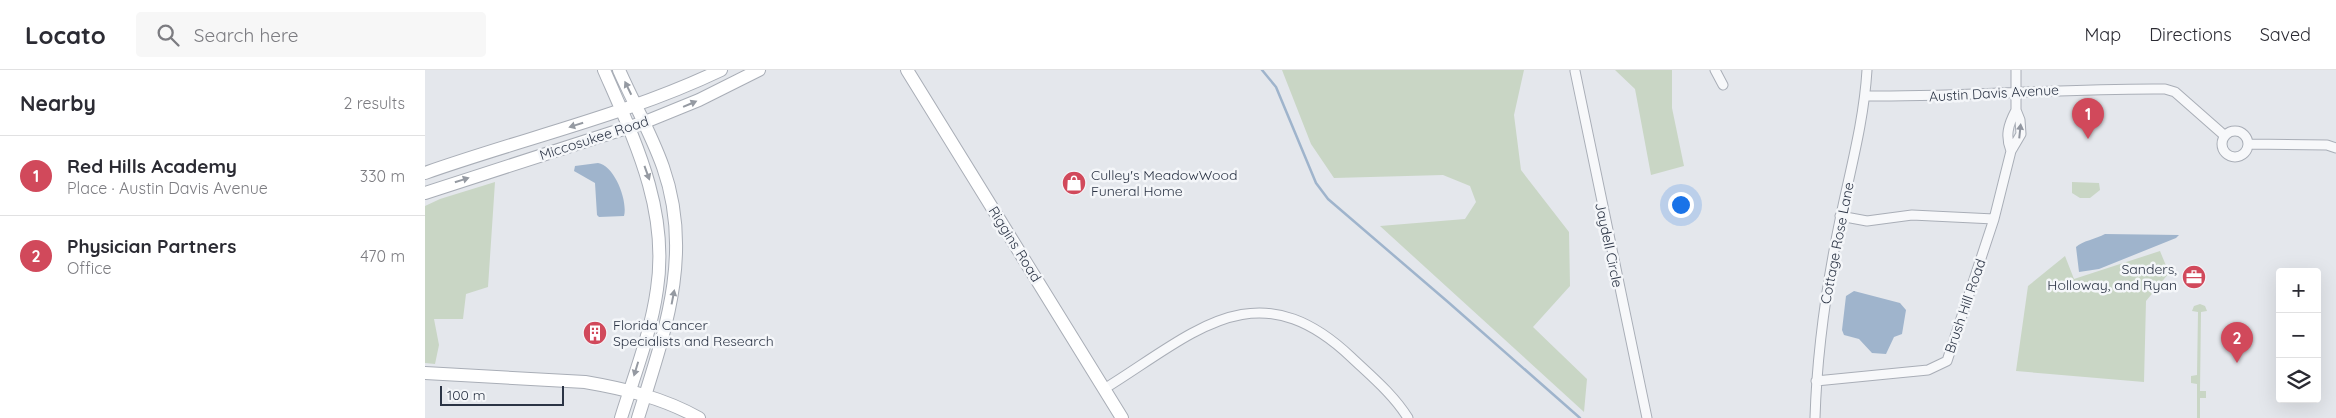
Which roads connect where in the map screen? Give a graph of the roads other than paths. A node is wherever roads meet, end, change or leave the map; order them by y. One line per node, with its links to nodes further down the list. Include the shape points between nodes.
1 (604, 70): 15 (street)
2 (619, 70): 13 (street, one-way to 2)
3 (721, 70): 13 (street, Miccosukee Road)
4 (759, 70): 16 (street, Miccosukee Road, one-way to 4)
5 (907, 70): 28 (street, Riggins Road)
6 (1715, 70): 10 (street)
7 (1867, 70): 12 (street, Cottage Rose Lane)
8 (2016, 70): 11 (street, Brush Hill Road)
9 (1575, 71): 36 (street, Jaydell Circle)
10 (1723, 85)
11 (2015, 93): 12 (street, Austin Davis Avenue, via 1944,97); 14 (street, Brush Hill Road); 18 (street, Austin Davis Avenue, via 2061,89 2165,89 2175,92)
12 (1866, 96): 24 (street, Cottage Rose Lane)
13 (636, 106): 15 (street, Miccosukee Road); 16 (street)
14 (2016, 110): 21 (street, Brush Hill Road, via 2007,130); 21 (street, Brush Hill Road, one-way to 14, via 2021,134)
15 (622, 111): 17 (street); 22 (street, Miccosukee Road, one-way to 22)
16 (645, 122): 17 (street, Miccosukee Road); 30 (street, one-way to 16, via 668,319 674,290 677,244 671,195)
17 (629, 128): 23 (street, Miccosukee Road, one-way to 17); 29 (street, one-way to 29, via 652,188 660,236 657,289)
18 (2225, 136): 19 (street, via 2238,131); 19 (street, Austin Davis Avenue, via 2223,148 2232,156 2244,153)
19 (2248, 144): 20 (street)
20 (2333, 145)
21 (2011, 151): 25 (street, Brush Hill Road)
22 (426, 172): 23 (street)
23 (429, 191)
24 (1841, 216): 25 (street, via 1867,221 1912,215); 27 (street, Cottage Rose Lane, via 1820,337)
25 (1994, 219): 27 (street, Brush Hill Road, via 1947,361 1928,370)
26 (425, 373): 29 (street, via 585,382)
27 (1816, 381): 37 (street, Cottage Rose Lane)
28 (1104, 389): 34 (street, Riggins Road); 35 (street, via 1217,321 1247,313 1264,313 1294,318 1323,332 1385,390)
29 (630, 390): 30 (street); 31 (street)
30 (645, 395): 32 (street); 33 (street)
31 (621, 418)
32 (638, 418)
33 (699, 418)
34 (1122, 418)
35 (1407, 418)
36 (1647, 418)
37 (1815, 418)

